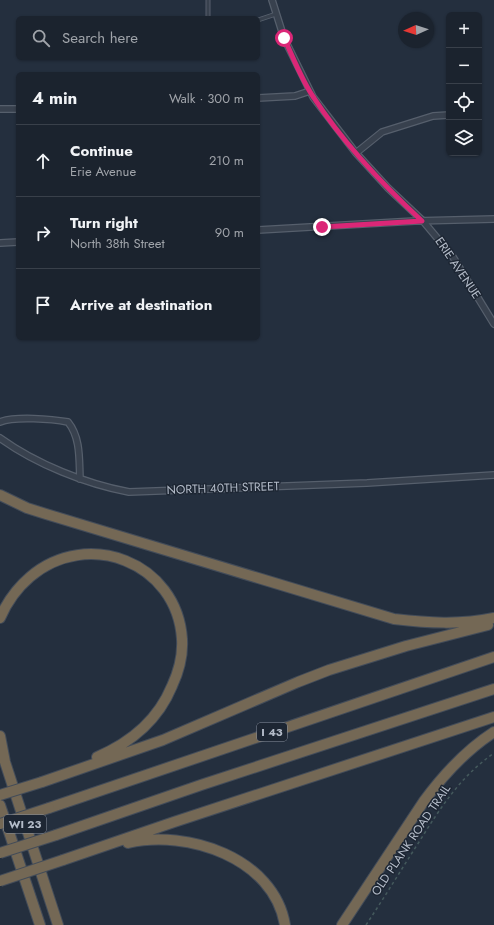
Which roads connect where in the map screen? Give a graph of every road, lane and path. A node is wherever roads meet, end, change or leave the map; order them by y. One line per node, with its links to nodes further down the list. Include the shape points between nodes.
1 (208, 0): 4 (lane)
2 (272, 0): 3 (street, ERIE AVENUE)
3 (276, 14): 5 (lane); 6 (street, ERIE AVENUE, via 284,38)
4 (208, 16)
5 (260, 19)
6 (310, 91): 7 (street, via 295,96); 11 (street, ERIE AVENUE)
7 (260, 98)
8 (16, 109): 9 (street)
9 (0, 110)
10 (446, 115): 11 (street, via 432,116 382,132)
11 (356, 153): 13 (street, ERIE AVENUE)
12 (494, 218): 13 (street)
13 (422, 221): 14 (street); 17 (street, ERIE AVENUE, via 457,262)
14 (260, 230)
15 (16, 242): 16 (street)
16 (0, 243)
17 (494, 324)
18 (0, 422): 21 (street, via 30,419 68,422 75,433)
19 (0, 438): 21 (street, NORTH 40TH STREET)
20 (494, 475): 21 (street, NORTH 40TH STREET, via 368,483 129,492)
21 (80, 479)
22 (0, 495): 24 (highway, via 27,508 373,614 439,623)
23 (0, 618): 34 (highway, via 13,595 38,570 68,556 90,554 115,557 142,568 166,593 178,620 182,638 181,657 169,693 156,714 127,741)
24 (494, 618)
25 (494, 624): 34 (highway, via 406,646 329,670 163,740)
26 (494, 657): 37 (highway, I 43, bridge)
27 (494, 689): 39 (highway, I 43, bridge)
28 (494, 717): 38 (highway)
29 (494, 732): 48 (highway, via 464,755 436,784)
30 (0, 736): 33 (highway)
31 (0, 746): 33 (highway, WI 23)
32 (494, 753): 49 (path, OLD PLANK ROAD TRAIL, via 454,790)
33 (5, 762): 41 (highway, WI 23)
34 (42, 782): 35 (highway, bridge)
35 (0, 795)
36 (0, 805): 42 (highway, WI 23)
37 (0, 824)
38 (93, 851): 40 (highway, bridge); 47 (highway, via 132,842 161,839 204,845 241,863 256,874 279,905)
39 (0, 853)
40 (0, 881)
41 (45, 886): 45 (highway, WI 23); 46 (highway)
42 (30, 894): 43 (highway); 44 (highway, WI 23)
43 (36, 925)
44 (40, 925)
45 (58, 925)
46 (64, 925)
47 (285, 925)
48 (342, 925)
49 (366, 925)

